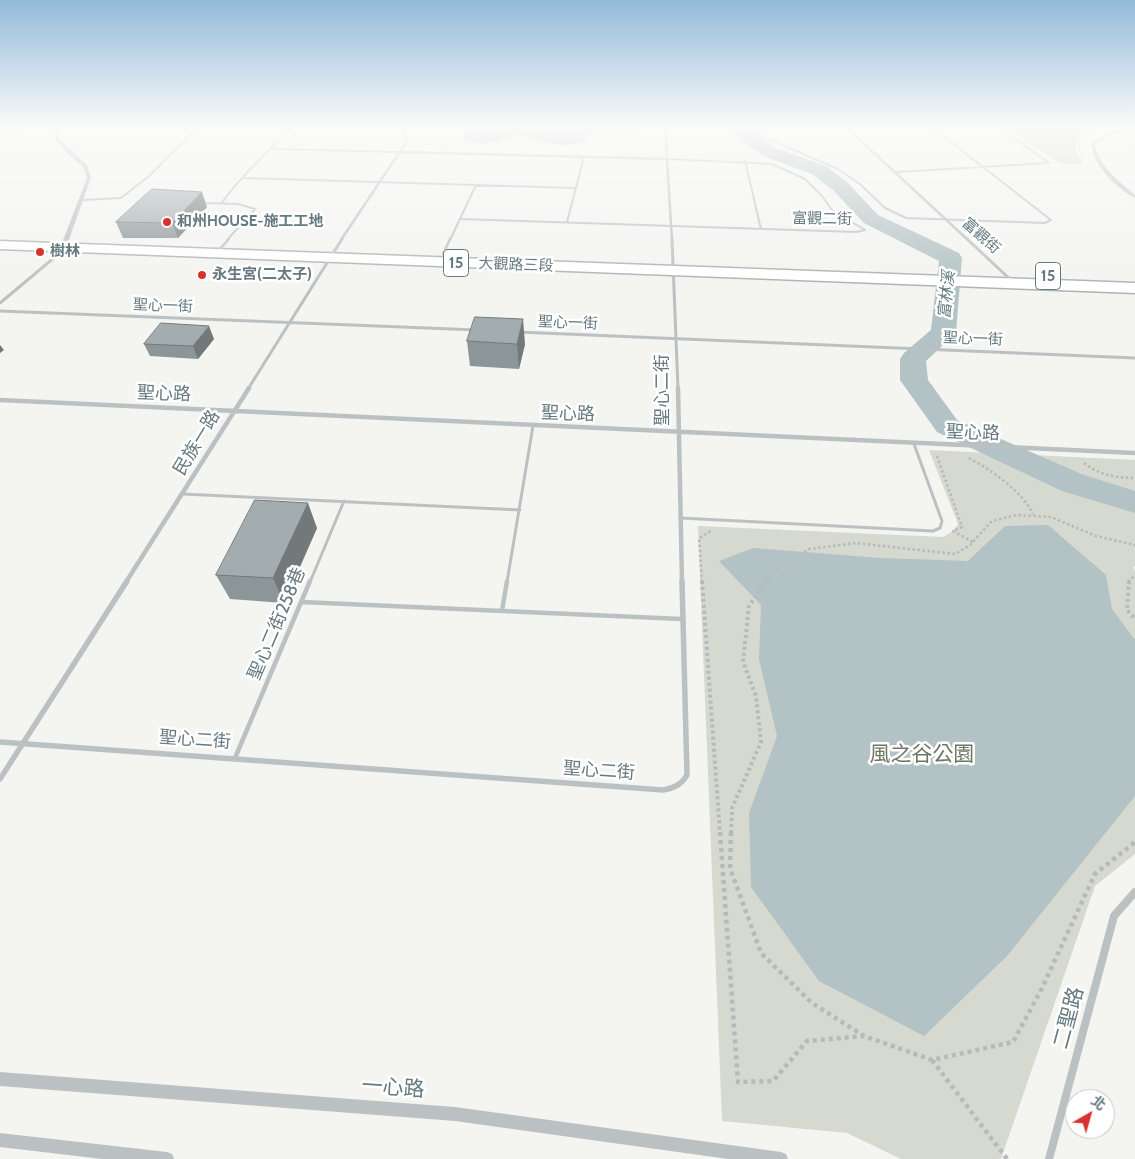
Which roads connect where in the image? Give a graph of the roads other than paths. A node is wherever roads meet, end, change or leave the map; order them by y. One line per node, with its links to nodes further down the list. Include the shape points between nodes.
1 (90, 179): 18 (street)
2 (145, 179): 18 (lane, via 121,198)
3 (243, 179): 20 (lane)
4 (281, 179): 14 (lane)
5 (381, 179): 14 (street, 民族一路)
6 (578, 179): 16 (lane)
7 (668, 179): 24 (street, 聖心二街)
8 (749, 179): 25 (lane)
9 (805, 179): 25 (lane, 富觀二街, via 832,210 865,230)
10 (853, 179): 22 (lane, via 885,208 906,218)
11 (902, 179): 22 (street, 富觀街)
12 (999, 179): 22 (lane, via 1051,220 1045,223)
13 (1115, 179): 17 (street)
14 (379, 182): 15 (lane); 30 (street, 民族一路)
15 (476, 186): 16 (lane); 21 (lane)
16 (575, 188): 23 (lane)
17 (1135, 197)
18 (83, 200): 27 (street)
19 (195, 203): 20 (lane)
20 (221, 204): 29 (lane, via 246,204 255,209)
21 (460, 219): 23 (lane, 富觀二街); 31 (lane)
22 (947, 220): 33 (street, 富觀街)
23 (567, 222): 24 (lane, 富觀二街)
24 (672, 226): 25 (lane, 富觀二街); 32 (street, 聖心二街)
25 (762, 229)
26 (0, 238): 27 (main road, 大觀路三段 / 15)
27 (65, 244): 28 (main road, 大觀路三段 / 15); 29 (main road, 大觀路三段 / 15); 36 (street, via 61,252)
28 (0, 246)
29 (219, 250): 30 (main road, 大觀路三段 / 15)
30 (334, 254): 31 (main road, 大觀路三段 / 15); 32 (main road, 大觀路三段 / 15); 38 (street, 民族一路)
31 (443, 254): 32 (main road, 大觀路三段 / 15)
32 (674, 267): 33 (main road, 大觀路三段 / 15); 41 (street, 聖心二街)
33 (1010, 278): 34 (main road, 15); 35 (main road, 15)
34 (1135, 279)
35 (1135, 288)
36 (0, 303)
37 (0, 311): 38 (street, 聖心一街)
38 (289, 323): 39 (street, 聖心一街); 44 (street, 民族一路)
39 (478, 330)
40 (508, 332): 41 (street, 聖心一街)
41 (677, 339): 42 (street, 聖心一街); 46 (street, 聖心二街)
42 (1135, 358)
43 (0, 400): 44 (street, 聖心路)
44 (233, 410): 45 (street, 聖心路); 49 (street, 民族一路)
45 (533, 426): 46 (street, 聖心路); 51 (lane)
46 (678, 432): 47 (street, 聖心路); 52 (street, 聖心二街)
47 (914, 444): 48 (street, 聖心路); 52 (lane, via 942,520 940,528 933,531)
48 (1135, 453)
49 (183, 494): 50 (lane); 57 (street, 民族一路)
50 (344, 501): 51 (lane); 53 (lane, 聖心二街258巷)
51 (520, 510): 54 (lane)
52 (681, 518): 55 (street, 聖心二街)
53 (302, 602): 54 (lane); 58 (lane, 聖心二街258巷)
54 (502, 611): 55 (lane)
55 (681, 619): 58 (street, 聖心二街, via 687,775 674,788 663,790)
56 (0, 742): 57 (street, 聖心二街)
57 (22, 744): 58 (street, 聖心二街); 59 (street, 民族一路)
58 (235, 758)
59 (0, 779)
60 (1135, 892): 65 (street, 二聖路, via 1114,916)
61 (0, 1079): 64 (street, 一心路, via 455,1114)
62 (0, 1140): 63 (street)
63 (167, 1159)
64 (781, 1159)
65 (1049, 1159)

